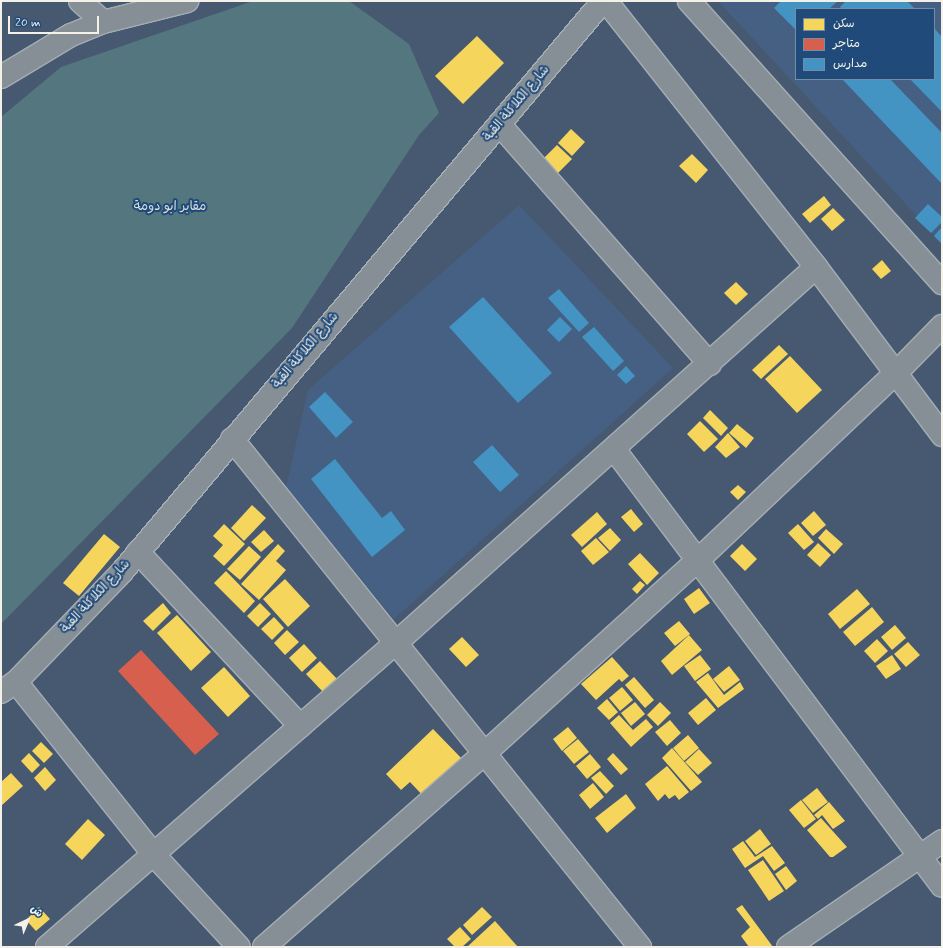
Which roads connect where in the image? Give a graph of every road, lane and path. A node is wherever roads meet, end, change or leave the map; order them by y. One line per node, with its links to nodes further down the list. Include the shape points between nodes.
1 (80, 1): 5 (street)
2 (187, 1): 5 (street)
3 (605, 1): 7 (street, شارع الكلاكلة القبة); 8 (street)
4 (689, 1): 9 (street)
5 (103, 22): 6 (street, via 71,34)
6 (1, 77)
7 (500, 125): 11 (street); 14 (street, شارع الكلاكلة القبة)
8 (816, 267): 11 (street); 12 (street)
9 (942, 283)
10 (942, 326): 12 (street)
11 (710, 364): 15 (street)
12 (895, 374): 13 (street); 17 (street)
13 (942, 435)
14 (232, 439): 16 (street, شارع الكلاكلة القبة); 18 (street)
15 (614, 449): 17 (street); 18 (street)
16 (138, 552): 19 (street, شارع الكلاكلة القبة); 20 (street)
17 (697, 560): 21 (street); 24 (street)
18 (397, 642): 20 (street); 21 (street)
19 (9, 687): 23 (street)
20 (300, 726): 23 (street)
21 (484, 754): 28 (street); 29 (street)
22 (942, 841): 24 (street)
23 (154, 855): 26 (street); 27 (street)
24 (920, 856): 25 (street); 30 (street)
25 (942, 886)
26 (47, 947)
27 (239, 947)
28 (264, 947)
29 (640, 947)
30 (788, 947)

